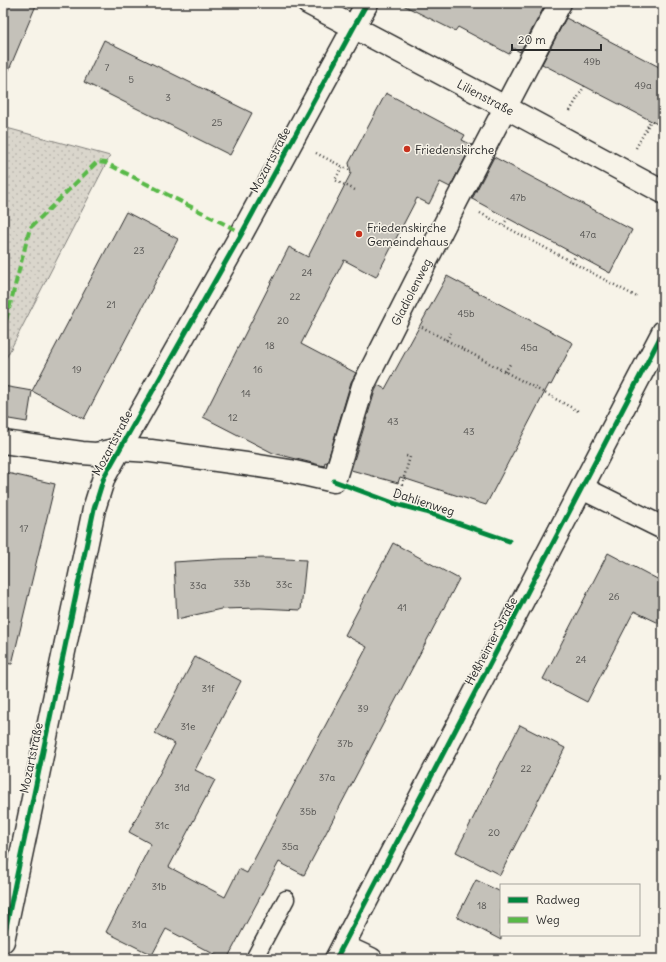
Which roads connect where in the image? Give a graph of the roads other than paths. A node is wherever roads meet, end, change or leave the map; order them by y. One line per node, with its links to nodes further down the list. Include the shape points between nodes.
1 (308, 3): 4 (street, Lilienstraße)
2 (367, 3): 4 (street, Mozartstraße)
3 (560, 3): 5 (street, Gladiolenweg)
4 (354, 27): 5 (street, Lilienstraße); 9 (street, Mozartstraße, via 242,233)
5 (505, 107): 6 (street, Lilienstraße); 9 (street, Gladiolenweg, via 362,386 334,481 246,464)
6 (663, 192)
7 (663, 332): 10 (street, Heßheimer Straße)
8 (3, 442): 9 (street, via 96,454)
9 (119, 449): 13 (street, Mozartstraße, via 104,477 94,509)
10 (582, 488): 11 (street); 14 (street, Heßheimer Straße)
11 (663, 528)
12 (286, 899): 15 (lane)
13 (3, 941)
14 (339, 953): 16 (street)
15 (254, 959)
16 (371, 959)

